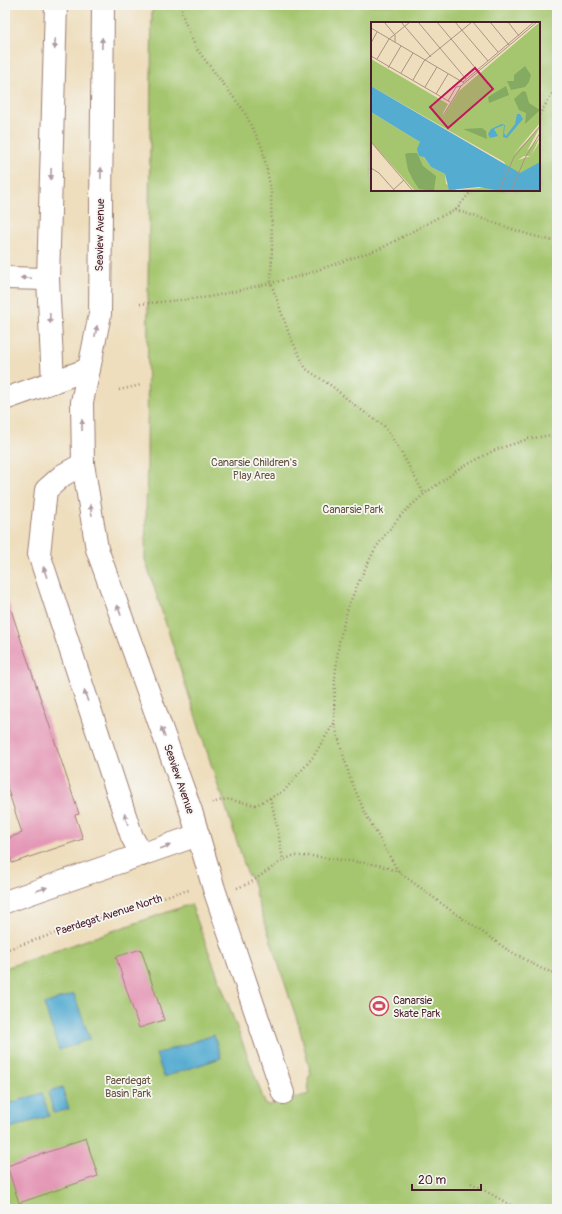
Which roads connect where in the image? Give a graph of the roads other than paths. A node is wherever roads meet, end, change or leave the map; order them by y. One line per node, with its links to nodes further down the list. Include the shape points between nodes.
1 (56, 5): 4 (street, one-way to 4)
2 (103, 5): 5 (street, Seaview Avenue, one-way to 2, via 100,314)
3 (5, 278): 4 (street, one-way to 3)
4 (48, 279): 6 (street, one-way to 6)
5 (89, 369): 6 (street); 8 (street, Seaview Avenue, one-way to 5, via 82,402)
6 (53, 382): 7 (street)
7 (5, 399)
8 (83, 464): 9 (street, Seaview Avenue, one-way to 8, via 97,548); 10 (street, one-way to 8, via 132,837 39,554 46,490 63,475)
9 (198, 835): 10 (street, one-way to 9); 12 (street, Seaview Avenue)
10 (142, 855): 11 (street, one-way to 10)
11 (5, 902)
12 (283, 1093)

